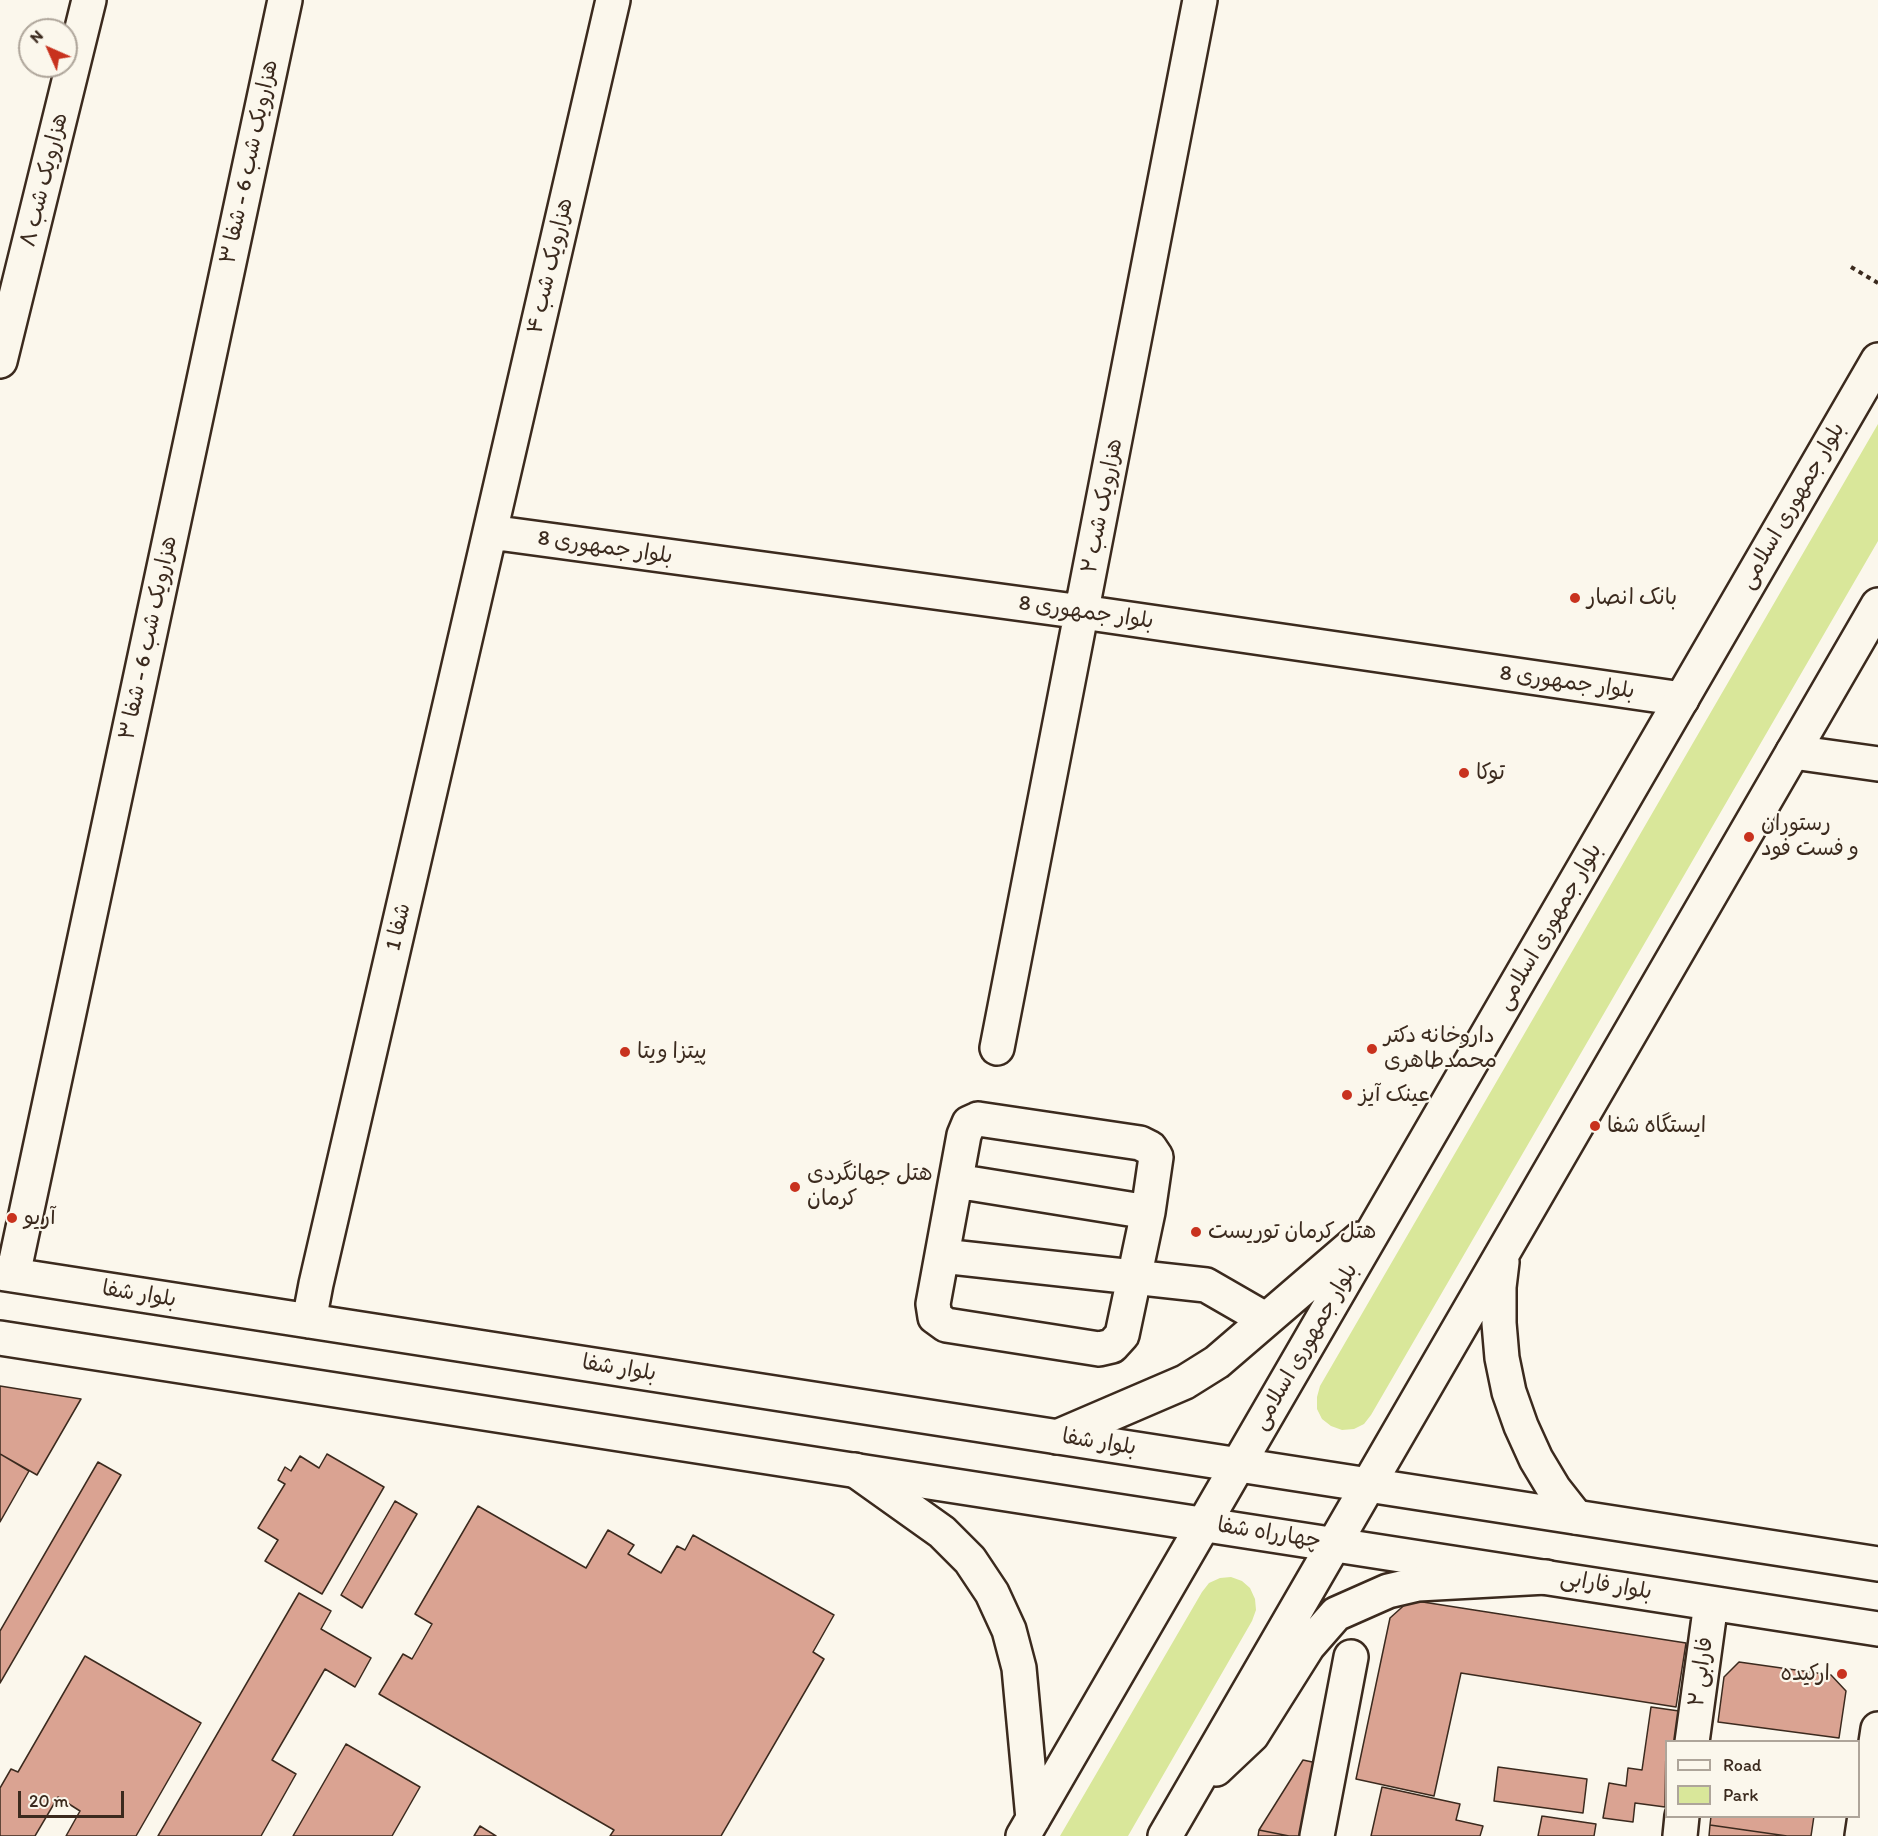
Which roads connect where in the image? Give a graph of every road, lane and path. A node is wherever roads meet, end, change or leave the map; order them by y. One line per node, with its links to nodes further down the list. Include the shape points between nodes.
1 (89, 0): 8 (street, هزارویک شب ۸)
2 (285, 0): 21 (street, هزارویک شب 6 - شفا ۳)
3 (613, 0): 9 (street, هزارویک شب ۴)
4 (1200, 0): 11 (street, هزارویک شب ۲)
5 (1851, 267): 6 (path)
6 (1878, 283)
7 (1878, 360): 12 (street, بلوار جمهوری اسلامی)
8 (0, 361)
9 (490, 532): 11 (street, بلوار جمهوری 8); 24 (street, شفا 1)
10 (1878, 605): 13 (street)
11 (1082, 612): 12 (street, بلوار جمهوری 8); 15 (street, هزارویک شب ۲)
12 (1682, 699): 18 (street, بلوار جمهوری اسلامی)
13 (1792, 752): 14 (street); 19 (street)
14 (1878, 764)
15 (998, 1048)
16 (956, 1181): 17 (street); 17 (street, via 964,1135 969,1124 978,1119 1140,1143 1150,1148 1155,1157); 20 (street)
17 (1148, 1212): 22 (street)
18 (1377, 1225): 23 (street); 27 (street, بلوار جمهوری اسلامی)
19 (1503, 1251): 29 (street); 30 (street, via 1499,1323 1509,1392 1536,1459)
20 (942, 1256): 22 (street); 22 (street, via 933,1304 935,1317 946,1325 1099,1348 1112,1346 1122,1335)
21 (7, 1274): 24 (street, بلوار شفا)
22 (1134, 1278): 23 (street, via 1206,1286)
23 (1265, 1319): 26 (street, via 1217,1362 1185,1382)
24 (309, 1321): 26 (street, بلوار شفا)
25 (0, 1338): 28 (street)
26 (1057, 1437): 27 (street, بلوار شفا)
27 (1238, 1465): 29 (street); 31 (street, بلوار جمهوری اسلامی)
28 (855, 1470): 31 (street); 42 (street, via 942,1532 970,1560 992,1593 1009,1630 1019,1668)
29 (1368, 1485): 30 (street); 32 (street)
30 (1576, 1517): 33 (street)
31 (1204, 1524): 32 (street, چهارراه شفا); 42 (street, بلوار جمهوری اسلامی)
32 (1334, 1544): 34 (street, بلوار فارابی); 40 (street)
33 (1878, 1564)
34 (1546, 1577): 35 (street, بلوار فارابی); 40 (street, via 1418,1584 1388,1591 1336,1614 1308,1646 1252,1735)
35 (1711, 1603): 36 (street, بلوار فارابی); 39 (street, فارابی ۲)
36 (1878, 1629)
37 (1351, 1657): 44 (street)
38 (1878, 1729): 46 (street)
39 (1692, 1740)
40 (1188, 1795): 43 (street)
41 (1682, 1818): 45 (street)
42 (1028, 1827)
43 (1165, 1836)
44 (1317, 1836)
45 (1680, 1836)
46 (1862, 1836)

